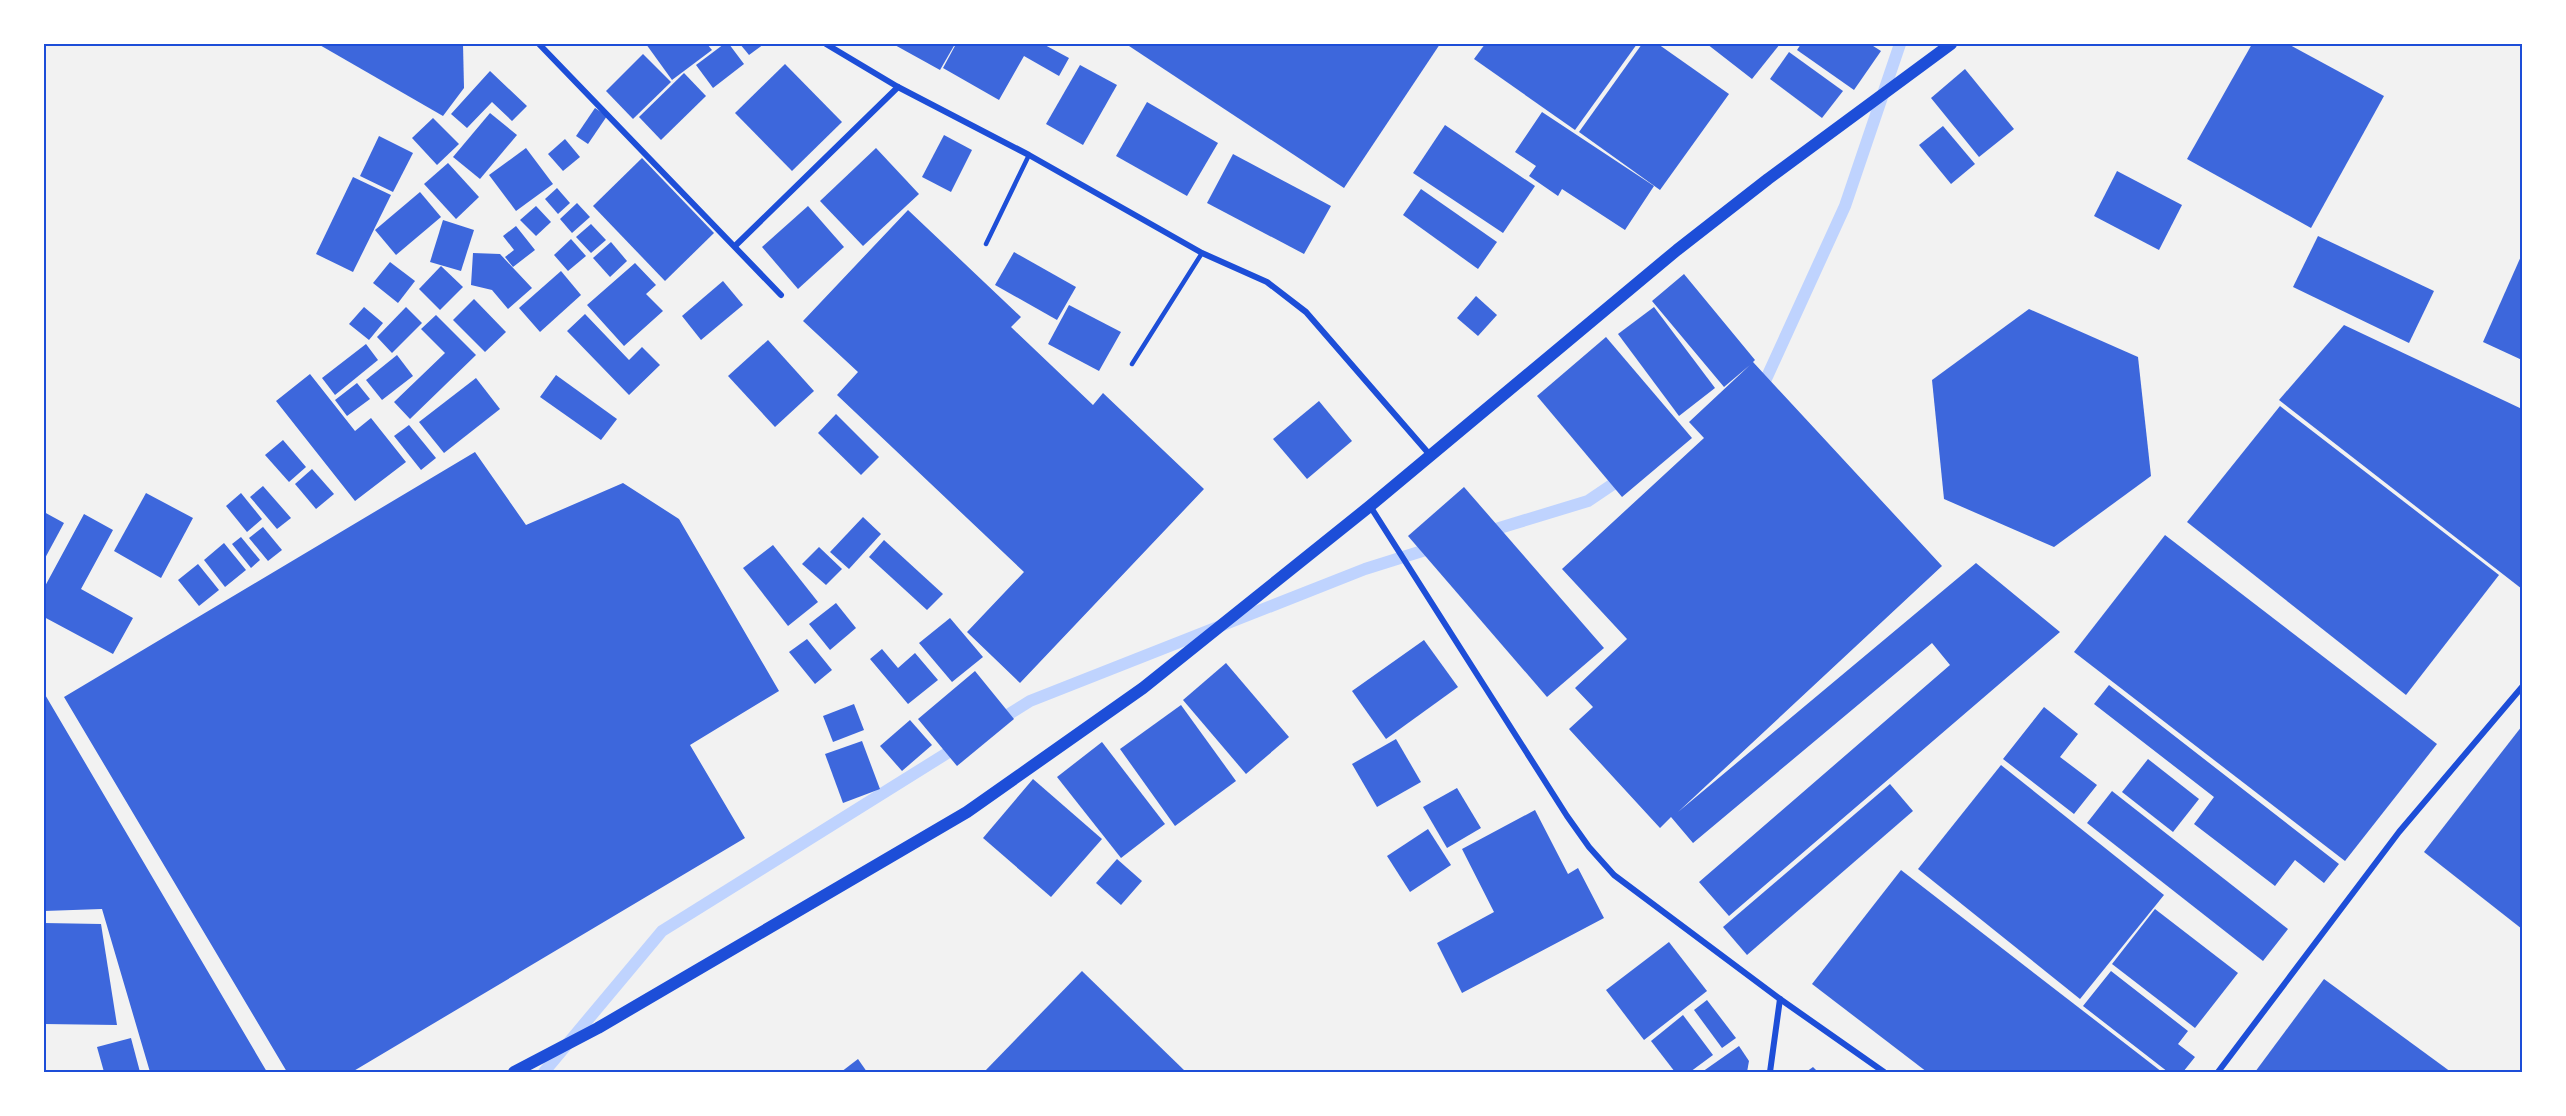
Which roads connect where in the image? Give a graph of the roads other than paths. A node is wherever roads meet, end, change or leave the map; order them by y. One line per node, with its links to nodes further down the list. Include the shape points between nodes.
1 (539, 44): 7 (street)
2 (826, 44): 4 (street)
3 (1951, 44): 11 (main road, via 1759,186)
4 (898, 87): 5 (street); 7 (street)
5 (1029, 155): 6 (lane); 8 (street)
6 (986, 244)
7 (735, 246): 9 (street)
8 (1202, 253): 10 (lane); 11 (street, via 1267,282 1306,312)
9 (781, 294)
10 (1132, 364)
11 (1430, 455): 12 (main road)
12 (1370, 506): 14 (street, via 1589,847 1614,875); 15 (main road, via 1143,688 967,812 598,1028)
13 (2523, 687): 18 (street, via 2399,832)
14 (1780, 999): 16 (street); 17 (street)
15 (514, 1072)
16 (1770, 1072)
17 (1884, 1072)
18 (2218, 1072)

